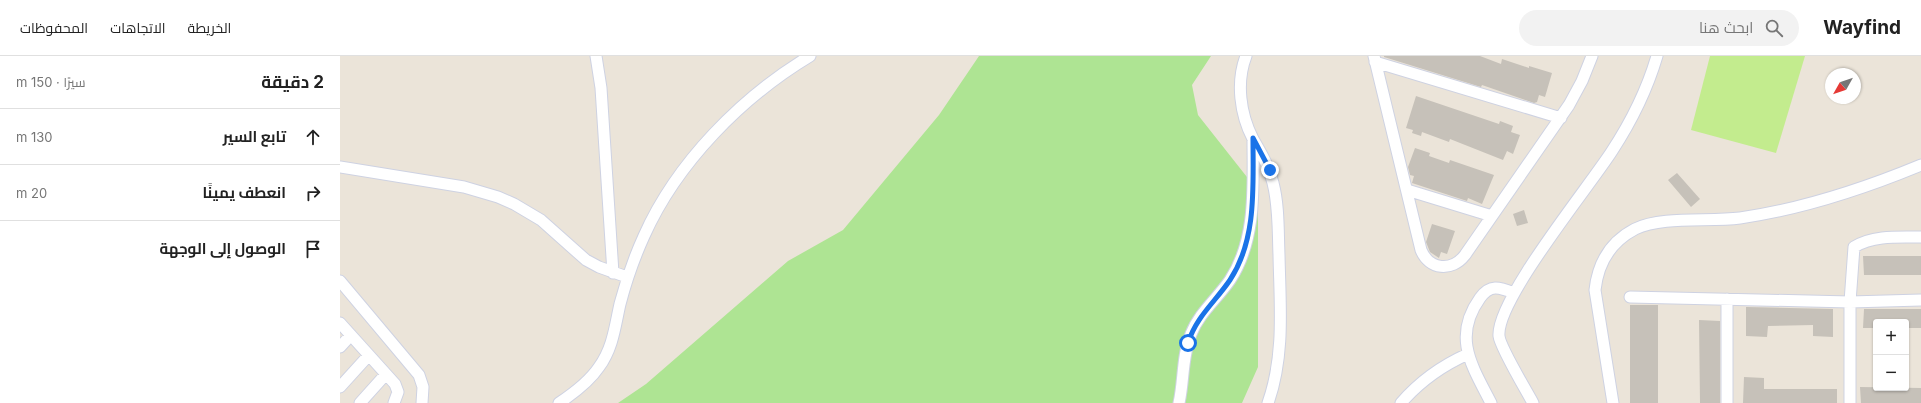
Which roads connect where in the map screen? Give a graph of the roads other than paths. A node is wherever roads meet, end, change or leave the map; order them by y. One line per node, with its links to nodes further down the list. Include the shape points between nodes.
1 (596, 56): 14 (street, via 601,88)
2 (810, 56): 15 (street, via 759,91 702,148 657,211)
3 (1246, 56): 8 (street, via 1240,90 1242,108)
4 (1592, 56): 7 (street, via 1576,94)
5 (1657, 56): 17 (street, via 1646,88 1624,132)
6 (1374, 59): 7 (street); 11 (street)
7 (1561, 118): 12 (street)
8 (1253, 138): 33 (street, via 1249,233 1230,279 1198,319 1190,335); 34 (street, via 1270,170 1277,206 1281,342 1277,374)
9 (1921, 165): 38 (street, via 1873,184 1793,208 1717,221 1652,223 1635,229 1620,239 1602,261 1595,290)
10 (340, 167): 14 (street, via 464,187 498,197 528,212 553,230 574,251)
11 (1406, 190): 12 (street); 12 (street, via 1421,250 1426,259 1435,266 1452,266 1461,260)
12 (1492, 216)
13 (1921, 237): 21 (street, via 1878,238 1854,247)
14 (613, 273): 15 (street)
15 (627, 277): 32 (street, via 612,340 605,357 587,382)
16 (340, 281): 31 (street, via 419,375 423,387)
17 (1514, 293): 25 (street, via 1496,287 1486,290 1474,306 1468,323); 37 (street, via 1499,335)
18 (1630, 297): 19 (street)
19 (1727, 299): 21 (street); 39 (street)
20 (1921, 300): 21 (street)
21 (1850, 302): 40 (street)
22 (340, 324): 23 (street)
23 (351, 335): 24 (street); 26 (street)
24 (340, 347)
25 (1468, 354): 35 (street, via 1442,366); 36 (street)
26 (369, 355): 27 (street); 28 (street)
27 (386, 374): 29 (street); 30 (street, via 397,388)
28 (340, 387)
29 (360, 403)
30 (394, 403)
31 (422, 403)
32 (559, 403)
33 (1179, 403)
34 (1268, 403)
35 (1401, 403)
36 (1491, 403)
37 (1533, 403)
38 (1613, 403)
39 (1727, 403)
40 (1850, 403)

